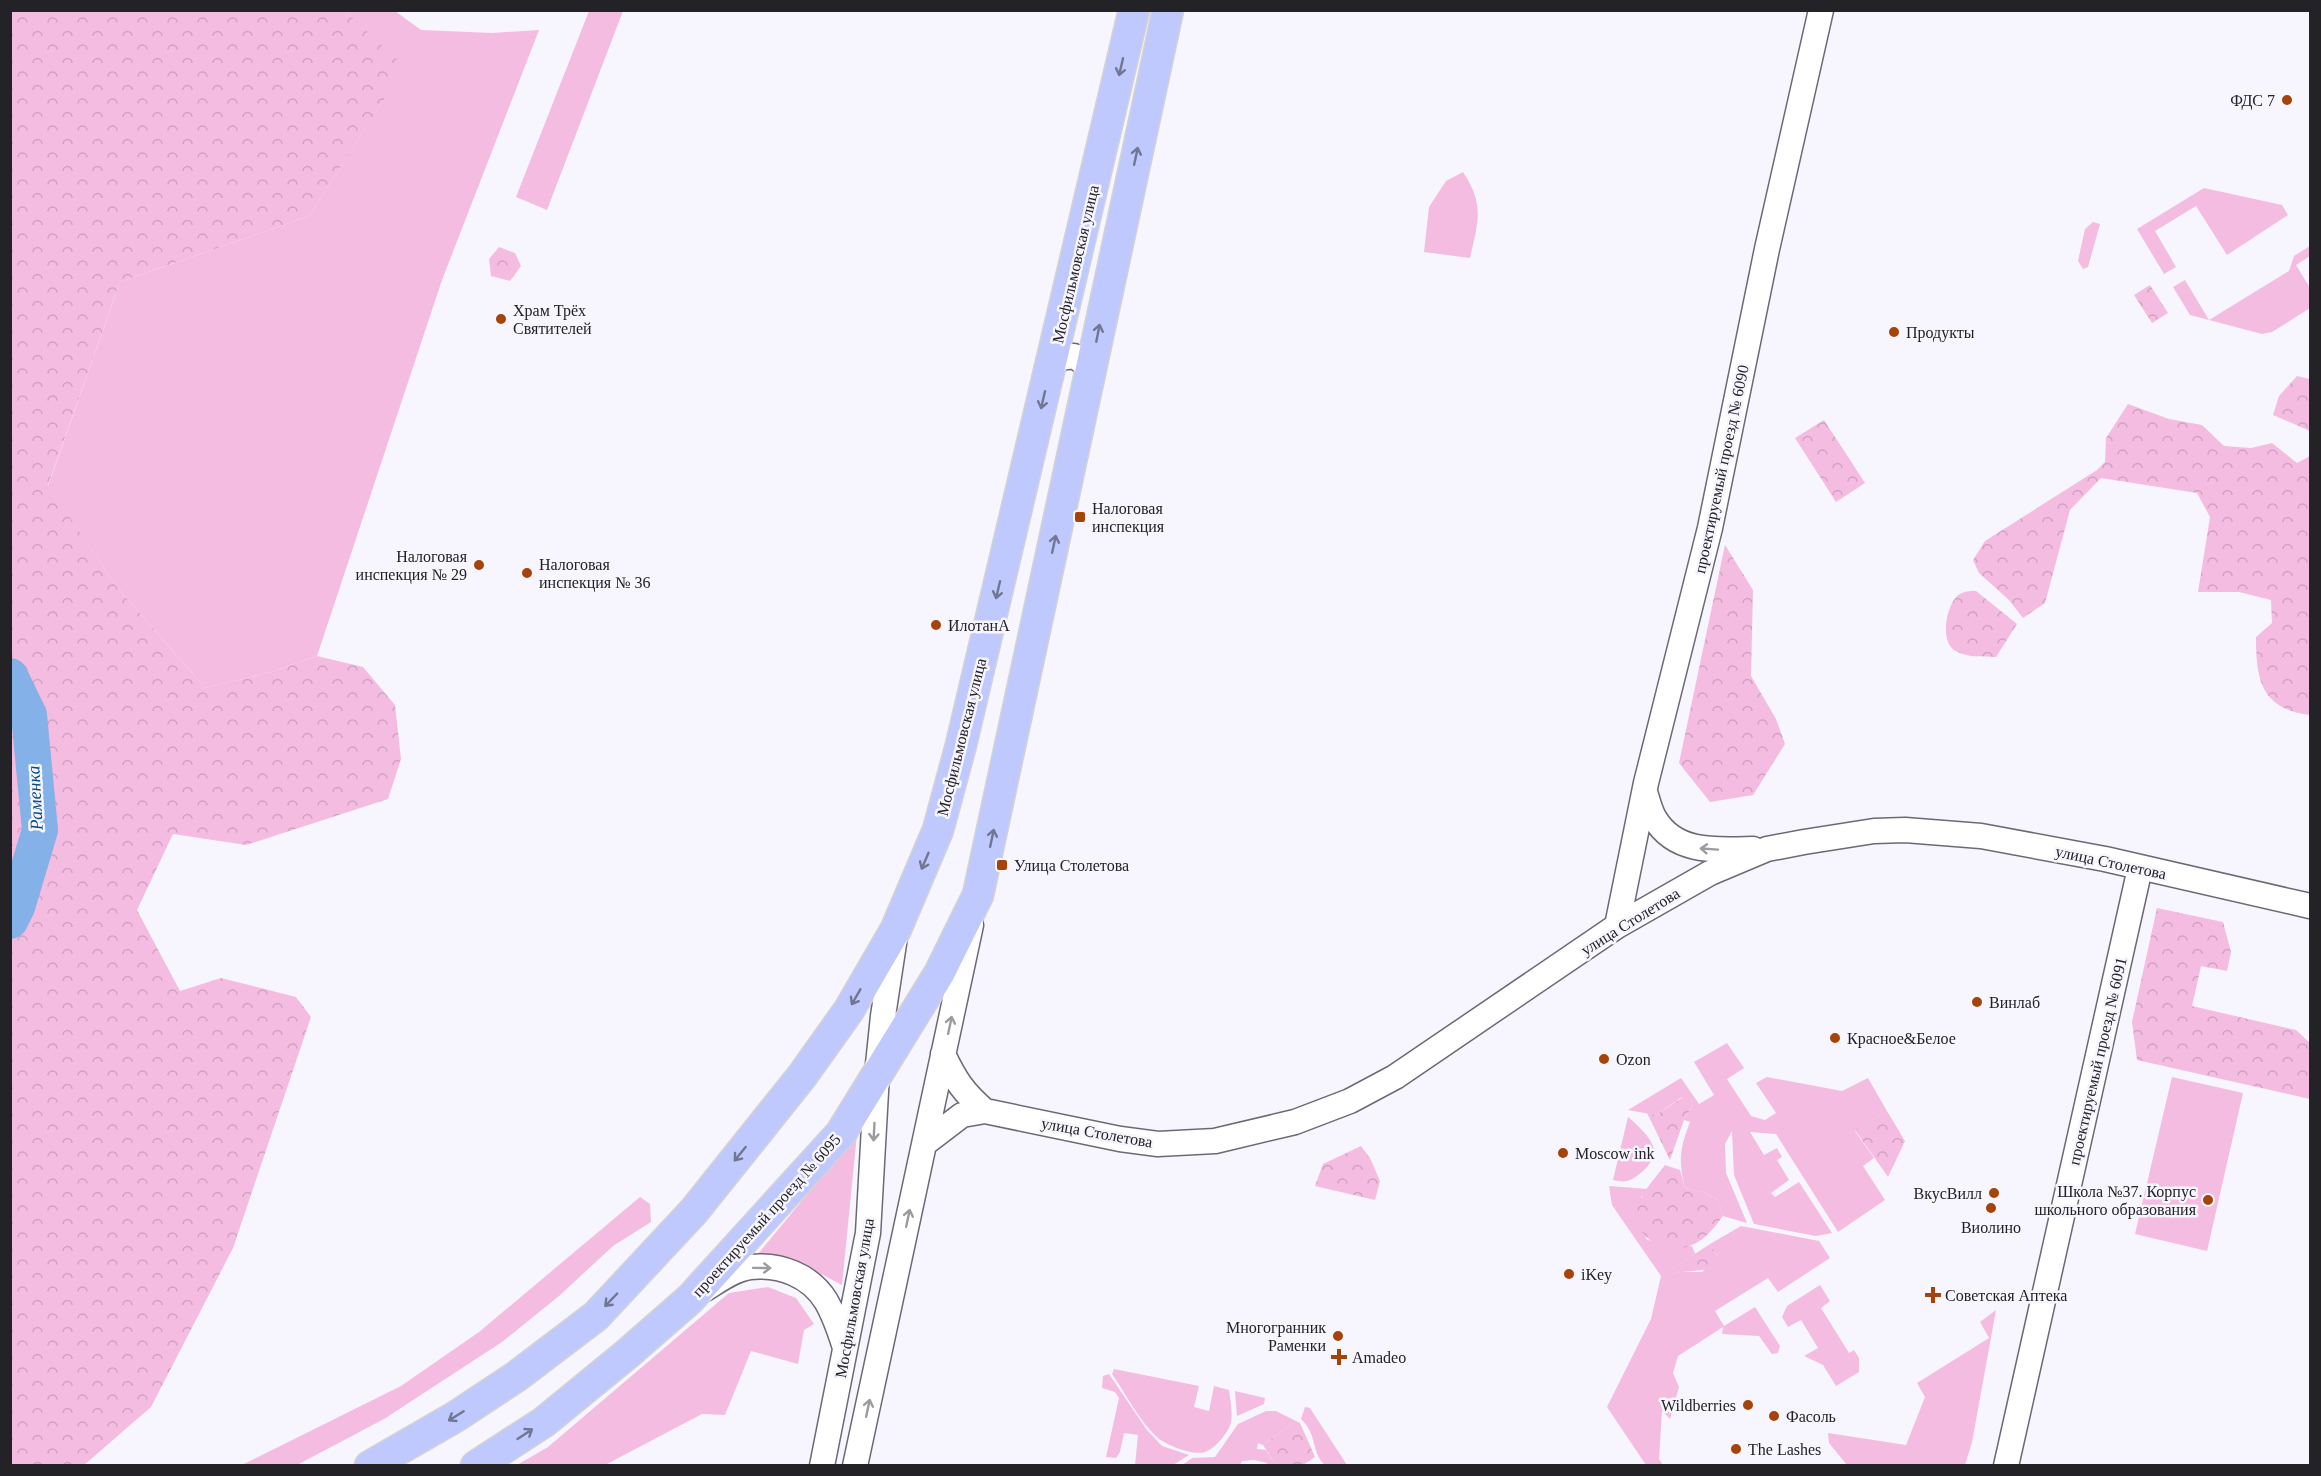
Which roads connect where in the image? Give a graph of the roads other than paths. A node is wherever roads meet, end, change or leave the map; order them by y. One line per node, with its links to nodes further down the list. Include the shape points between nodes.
1 (1134, 10): 4 (main road, Мосфильмовская улица, one-way to 4)
2 (1168, 10): 5 (main road, Мосфильмовская улица, one-way to 2)
3 (1821, 10): 6 (street, проектируемый проезд № 6090, via 1710,528)
4 (1050, 370): 5 (street, via 1059,358 1074,356 1086,364); 12 (main road, Мосфильмовская улица, one-way to 12, via 964,734 940,819)
5 (1089, 380): 9 (main road, Мосфильмовская улица, one-way to 5)
6 (1645, 792): 7 (street, one-way to 6, via 1706,850 1676,840 1653,817); 11 (street, проектируемый проезд № 6090)
7 (1767, 849): 8 (street, улица Столетова, via 1874,831 1905,830 1981,836); 11 (street, улица Столетова, via 1710,873)
8 (2140, 868): 10 (street, улица Столетова); 23 (street, проектируемый проезд № 6091)
9 (978, 894): 13 (street, Мосфильмовская улица, one-way to 9); 14 (main road, проектируемый проезд № 6095, via 939,974)
10 (2310, 906)
11 (1617, 926): 15 (street, улица Столетова, via 1395,1077 1350,1101 1295,1122 1215,1141 1158,1144)
12 (896, 929): 14 (street, Мосфильмовская улица); 19 (main road, one-way to 19, via 849,1010 802,1077 694,1211 596,1316 518,1376)
13 (943, 1054): 15 (street, via 966,1095); 16 (street, Мосфильмовская улица)
14 (877, 1074): 17 (main road, проектируемый проезд № 6095, via 841,1132); 18 (street, Мосфильмовская улица, one-way to 18, via 868,1233)
15 (985, 1111): 16 (street, улица Столетова, via 962,1115)
16 (924, 1144): 22 (street, Мосфильмовская улица, one-way to 16)
17 (690, 1299): 18 (street, one-way to 18, via 741,1270 776,1268 804,1277 816,1289 826,1301); 20 (main road, проектируемый проезд № 6095, one-way to 17, via 544,1422)
18 (845, 1348): 21 (street, Мосфильмовская улица)
19 (370, 1466)
20 (476, 1466)
21 (822, 1466)
22 (855, 1466)
23 (2006, 1466)

